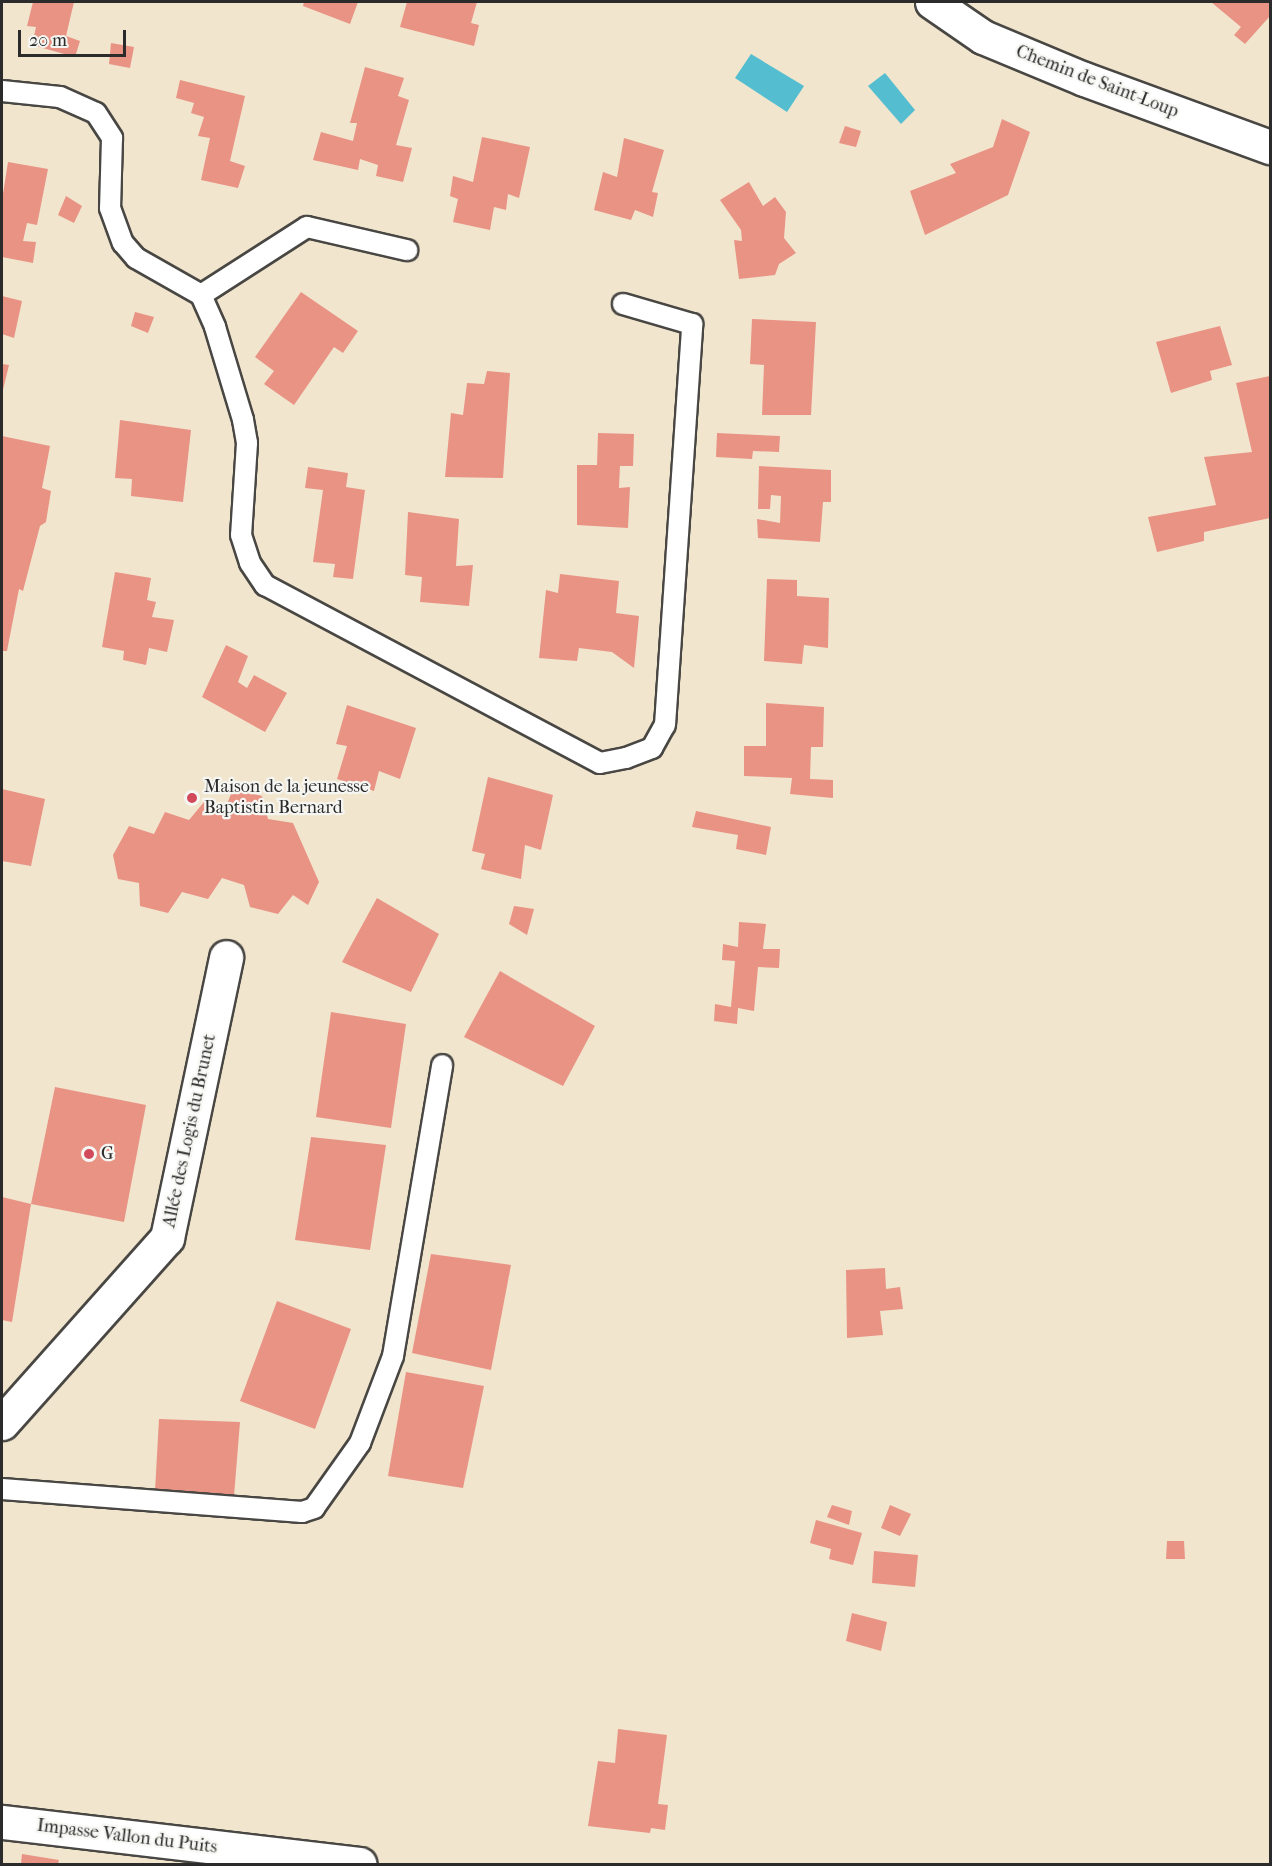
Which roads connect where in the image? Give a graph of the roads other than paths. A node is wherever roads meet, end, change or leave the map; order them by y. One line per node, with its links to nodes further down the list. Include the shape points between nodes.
1 (932, 2): 3 (street, Chemin de Saint-Loup, via 983,37 1084,79)
2 (2, 91): 5 (lane, via 60,97 96,113 112,138 110,208 123,243 136,258)
3 (1270, 147)
4 (407, 250): 5 (lane, via 307,227)
5 (201, 295): 6 (lane, via 215,327 243,420 247,444 241,535 250,563 265,585 600,763 627,758 652,747 665,725 692,324)
6 (623, 304)
7 (226, 957): 9 (street, Allée des Logis du Brunet, via 167,1238)
8 (442, 1065): 10 (lane, via 393,1356 360,1443 314,1508 303,1512)
9 (2, 1423)
10 (2, 1489)
11 (2, 1822): 12 (street, Impasse Vallon du Puits)
12 (360, 1864)

